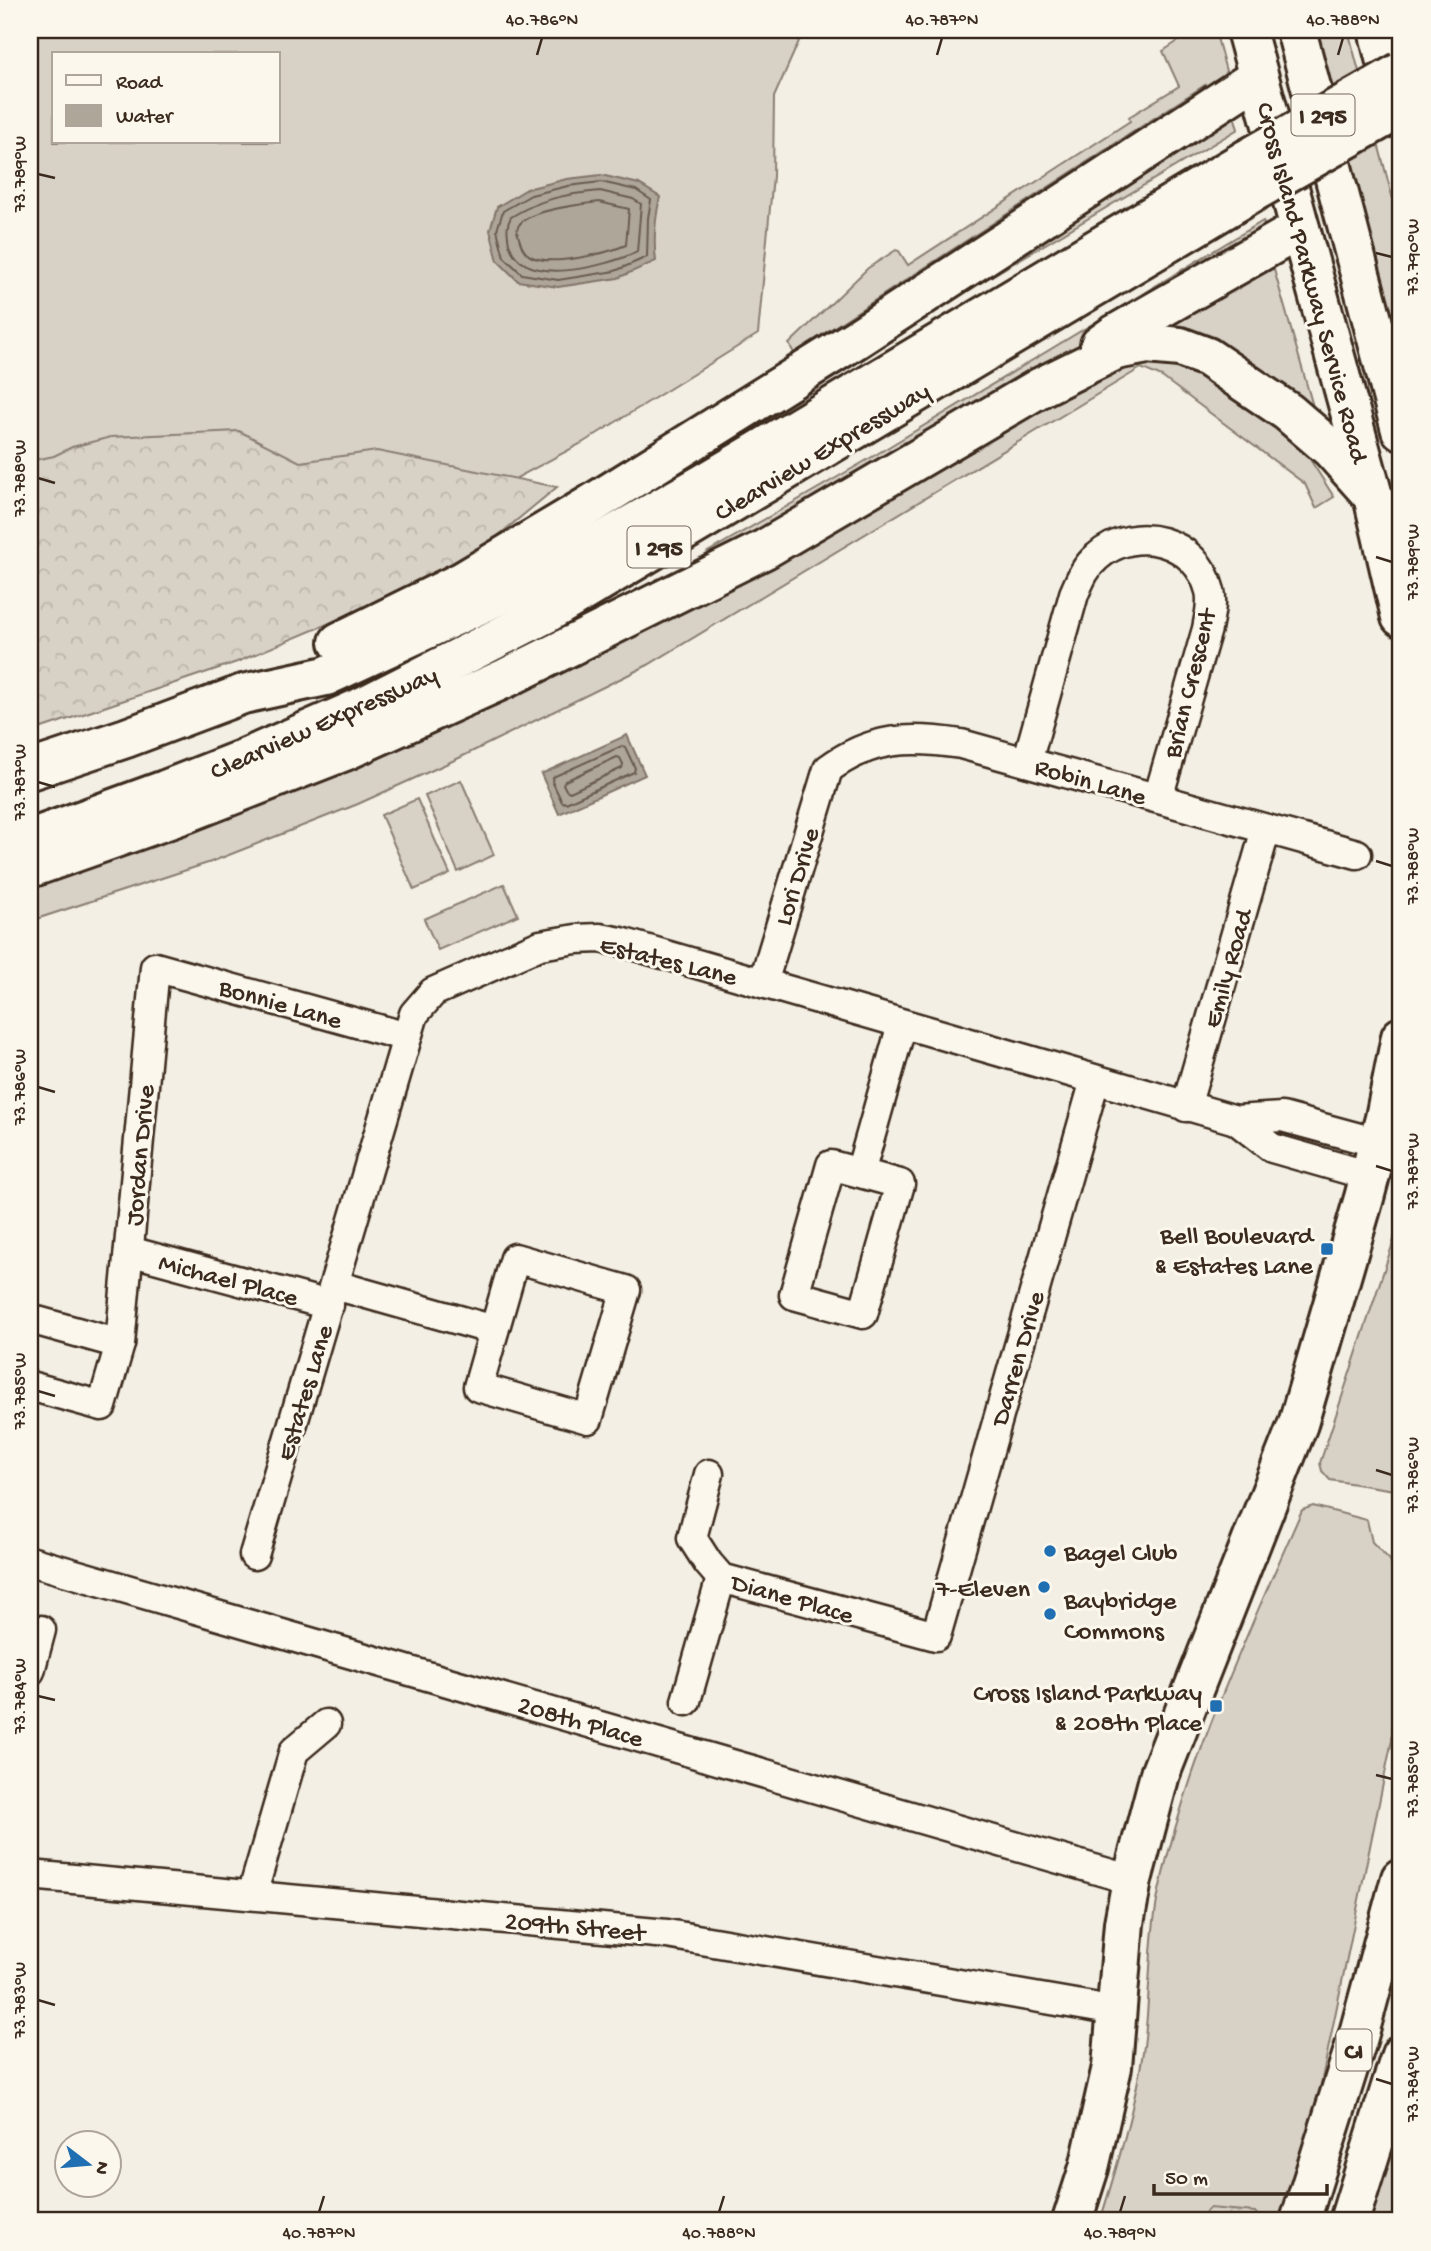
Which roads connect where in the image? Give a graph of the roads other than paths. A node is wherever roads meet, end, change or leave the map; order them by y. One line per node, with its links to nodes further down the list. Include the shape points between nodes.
1 (1246, 30): 5 (main road, Cross Island Parkway Service Road)
2 (1296, 30): 11 (main road)
3 (1378, 30): 7 (main road)
4 (1401, 72): 8 (main road, Clearview Expressway / I 295, bridge)
5 (1258, 77): 9 (main road, Cross Island Parkway Service Road); 14 (main road, via 856,339 587,507 463,580)
6 (1401, 108): 8 (main road, Clearview Expressway / I 295, bridge)
7 (1401, 124)
8 (1251, 175): 14 (main road, Clearview Expressway / I 295, via 517,587 326,676); 20 (main road, Clearview Expressway / I 295, via 547,613 360,708 244,759)
9 (1300, 229): 10 (main road, via 1114,335); 12 (main road, Cross Island Parkway Service Road)
10 (1041, 387): 12 (main road, via 1116,350 1147,344 1180,347 1207,357 1288,412 1331,449); 22 (main road, via 765,549 506,678 347,750)
11 (1401, 430)
12 (1373, 495): 13 (main road, Cross Island Parkway Service Road)
13 (1401, 617)
14 (243, 694): 17 (main road, Clearview Expressway / I 295)
15 (1027, 762): 16 (street, Robin Lane, via 961,744 899,740 870,745); 18 (street, Robin Lane); 18 (street, Brian Crescent, via 1083,573 1098,556 1120,543 1160,540 1179,548 1202,573 1211,608)
16 (828, 769): 24 (street, Lori Drive)
17 (30, 770)
18 (1158, 798): 19 (street, Robin Lane)
19 (1266, 829): 21 (street, Robin Lane); 29 (street, Emily Road)
20 (30, 839)
21 (1357, 854)
22 (30, 868)
23 (155, 967): 26 (street, Bonnie Lane); 32 (street, Jordan Drive)
24 (763, 983): 25 (street, Estates Lane); 26 (street, Estates Lane, via 621,942 576,939 540,945 433,992 414,1014)
25 (902, 1024): 28 (street, Estates Lane); 31 (street)
26 (407, 1037): 33 (street, Estates Lane)
27 (1401, 1037): 30 (main road)
28 (1095, 1080): 29 (street, Estates Lane); 43 (street, Darren Drive)
29 (1186, 1107): 30 (street, Estates Lane, via 1236,1120 1282,1118)
30 (1374, 1159): 49 (main road, via 1298,1424 1160,1774)
31 (860, 1173): 31 (street, via 900,1184 863,1314 794,1295 831,1165)
32 (129, 1251): 33 (street, Michael Place); 36 (street, Jordan Drive)
33 (332, 1295): 35 (street, Michael Place); 39 (street, Estates Lane)
34 (30, 1319): 36 (street)
35 (494, 1330): 35 (street, via 515,1258 626,1290 588,1419 478,1387)
36 (120, 1344): 37 (street, Jordan Drive, via 103,1406)
37 (30, 1386)
38 (709, 1474): 41 (street, Diane Place, via 692,1538)
39 (254, 1555)
40 (30, 1562): 49 (street, 208th Place)
41 (721, 1578): 43 (street, Diane Place); 45 (street)
42 (41, 1630): 44 (street)
43 (936, 1636)
44 (30, 1671)
45 (686, 1701)
46 (326, 1724): 50 (street, via 293,1751)
47 (30, 1875): 50 (street, 209th Street)
48 (1401, 1878): 54 (main road, CI, via 1358,2037)
49 (1132, 1880): 51 (main road)
50 (252, 1895): 51 (street, 209th Street, via 667,1934)
51 (1116, 2011): 53 (main road, via 1112,2067)
52 (1401, 2055): 55 (main road, CI)
53 (1072, 2221)
54 (1300, 2221)
55 (1349, 2221)

